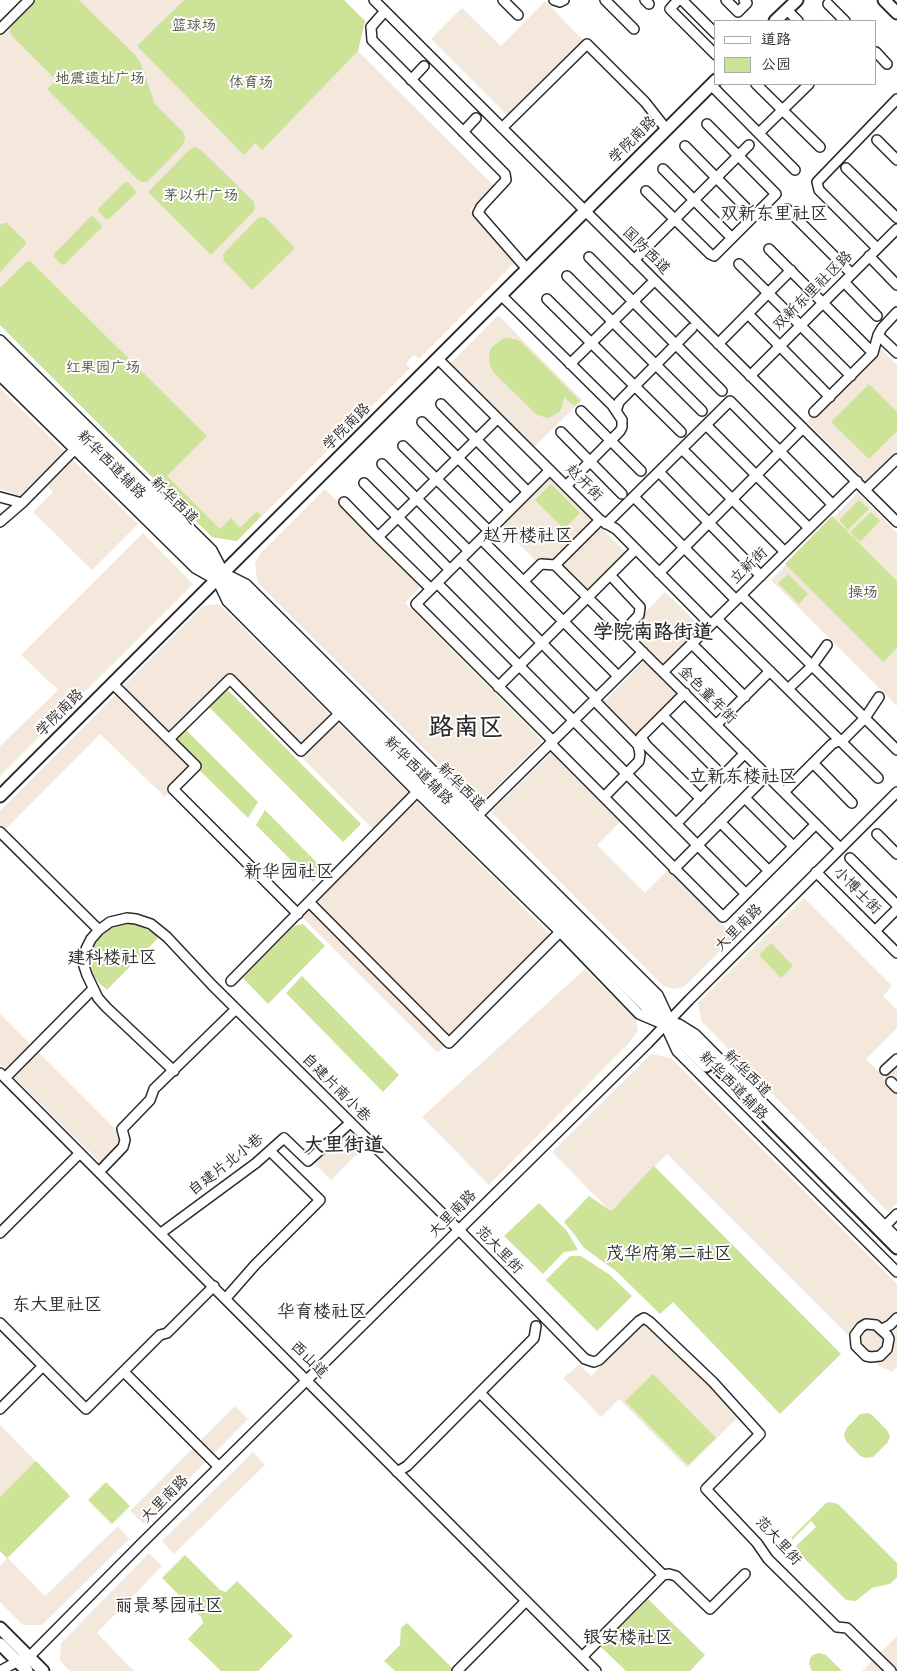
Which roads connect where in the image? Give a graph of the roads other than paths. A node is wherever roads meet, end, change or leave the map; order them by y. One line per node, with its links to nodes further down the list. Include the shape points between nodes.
1 (29, 0): 21 (street)
2 (374, 0): 14 (street, 国防西道)
3 (503, 0): 16 (street)
4 (554, 0): 5 (street)
5 (564, 0)
6 (605, 0): 20 (street)
7 (680, 0): 22 (street); 23 (street, via 670,9)
8 (726, 0): 9 (street, via 738,12 747,3)
9 (744, 0)
10 (797, 0): 13 (main road)
11 (884, 0): 15 (main road)
12 (828, 4): 19 (street)
13 (786, 10): 17 (main road); 18 (street)
14 (385, 11): 27 (street, via 371,27 372,40); 36 (street, 国防西道)
15 (897, 13)
16 (518, 15)
17 (776, 20)
18 (797, 20)
19 (844, 20)
20 (634, 28)
21 (0, 29)
22 (714, 32)
23 (714, 53)
24 (877, 53): 25 (street)
25 (887, 64)
26 (424, 66): 27 (street)
27 (411, 80): 38 (street)
28 (713, 83): 37 (main road, 学院南路)
29 (715, 85): 39 (street)
30 (757, 85): 33 (street)
31 (808, 85): 33 (street)
32 (897, 99): 60 (street, via 816,182 819,190)
33 (782, 110): 39 (street); 43 (street)
34 (476, 118): 38 (street)
35 (707, 124): 44 (street)
36 (502, 128): 37 (street, via 587,44 645,102); 53 (street, 国防西道)
37 (666, 130): 53 (main road, 学院南路)
38 (463, 132): 65 (street, via 505,174 506,180 478,213)
39 (759, 133): 48 (street)
40 (877, 140): 45 (street)
41 (749, 145): 44 (street)
42 (685, 146): 49 (street)
43 (820, 147)
44 (738, 156): 49 (street); 54 (street, via 776,194)
45 (897, 160)
46 (663, 168): 51 (street)
47 (846, 168): 55 (street)
48 (795, 170)
49 (716, 178): 51 (street); 54 (street)
50 (646, 191): 56 (street)
51 (694, 200): 56 (street); 58 (street)
52 (787, 209): 67 (street)
53 (585, 210): 63 (street, 国防西道); 65 (main road, 学院南路)
54 (754, 216): 58 (street)
55 (897, 218)
56 (674, 219): 58 (street, via 714,256); 63 (street)
57 (897, 228): 60 (street, 双新东里社区路)
58 (732, 238)
59 (769, 248): 66 (street)
60 (877, 248): 61 (street, 双新东里社区路)
61 (869, 256): 67 (street, 双新东里社区路); 71 (street)
62 (589, 257): 75 (street)
63 (634, 260): 69 (street, 国防西道)
64 (739, 264): 72 (street)
65 (527, 268): 73 (main road, 学院南路)
66 (791, 270): 72 (street); 76 (street)
67 (852, 274): 70 (street, 双新东里社区路)
68 (567, 276): 80 (street)
69 (654, 280): 75 (street); 87 (street, 国防西道)
70 (844, 282): 76 (street, 双新东里社区路); 79 (street)
71 (897, 285)
72 (768, 293): 78 (street); 81 (street)
73 (502, 295): 92 (main road, 学院南路); 94 (street)
74 (547, 299): 85 (street)
75 (634, 301): 80 (street); 86 (street)
76 (823, 302): 81 (street, 双新东里社区路); 90 (street)
77 (897, 312): 83 (street)
78 (748, 314): 87 (street); 88 (street)
79 (877, 316)
80 (613, 321): 85 (street); 95 (street)
81 (800, 325): 88 (street, 双新东里社区路); 98 (street)
82 (692, 328): 86 (street)
83 (878, 335): 90 (street); 91 (street)
84 (0, 340): 159 (street, 新华西道辅路, via 212,550)
85 (592, 343): 94 (street); 99 (street)
86 (676, 344): 95 (street); 100 (street)
87 (718, 344): 97 (street, 国防西道)
88 (779, 346): 97 (street, 双新东里社区路); 101 (street)
89 (0, 351): 159 (main road, 新华西道)
90 (873, 353): 98 (street)
91 (897, 353)
92 (438, 359): 107 (street, 赵开街); 159 (main road, 学院南路)
93 (0, 364): 159 (main road, 新华西道)
94 (570, 364): 103 (street)
95 (656, 364): 99 (street); 104 (street)
96 (0, 376): 117 (street, 新华西道辅路)
97 (750, 376): 110 (street, 国防西道)
98 (851, 376): 101 (street)
99 (635, 386): 103 (street, via 619,402); 112 (street)
100 (722, 390)
101 (830, 396): 106 (street)
102 (440, 404): 113 (street)
103 (616, 411): 114 (street, via 622,427)
104 (702, 411)
105 (581, 412): 114 (street)
106 (814, 412)
107 (497, 419): 113 (street); 123 (street, 赵开街)
108 (422, 422): 119 (street)
109 (706, 425): 116 (street); 118 (street, via 730,401); 126 (street)
110 (803, 428): 118 (street); 128 (street, 国防西道)
111 (561, 432): 121 (street)
112 (681, 432)
113 (476, 439): 119 (street); 132 (street)
114 (610, 441): 121 (street); 124 (street)
115 (403, 446): 127 (street)
116 (682, 449): 125 (street); 137 (street)
117 (74, 450): 138 (street); 159 (street, 新华西道辅路, via 194,568)
118 (780, 451): 126 (street); 140 (street)
119 (458, 458): 127 (street); 141 (street)
120 (896, 461): 131 (street)
121 (590, 462): 130 (street); 133 (street)
122 (382, 464): 136 (street)
123 (550, 470): 130 (street, 赵开街); 132 (street)
124 (641, 471)
125 (659, 472): 135 (street); 146 (street)
126 (756, 475): 137 (street); 147 (street)
127 (436, 479): 136 (street); 148 (street)
128 (857, 481): 131 (street, 国防西道); 140 (street, 立新街)
129 (364, 484): 142 (street)
130 (566, 486): 144 (street, 赵开街)
131 (866, 490): 145 (street, 国防西道)
132 (528, 492): 141 (street)
133 (622, 494)
134 (0, 497): 138 (street)
135 (634, 497): 144 (street); 151 (street)
136 (417, 499): 142 (street); 153 (street)
137 (732, 499): 146 (street); 154 (street)
138 (22, 502): 143 (street)
139 (344, 502): 149 (street)
140 (833, 505): 147 (street, 立新街)
141 (510, 510): 148 (street)
142 (398, 518): 149 (street); 157 (street)
143 (0, 522)
144 (603, 522): 152 (street, 赵开街, via 616,529); 156 (street)
145 (897, 522)
146 (709, 523): 151 (street); 161 (street)
147 (809, 528): 154 (street, 立新街)
148 (489, 531): 150 (street)
149 (378, 537): 163 (street)
150 (481, 539): 153 (street); 162 (street)
151 (684, 548): 158 (street); 165 (street)
152 (636, 549): 158 (street, 赵开街); 160 (street)
153 (469, 551): 155 (street)
154 (785, 552): 161 (street, 立新街)
155 (460, 560): 157 (street); 169 (street)
156 (555, 565): 162 (street, via 541,564); 164 (street, 金色童年街)
157 (450, 570): 163 (street)
158 (659, 572): 167 (street, 赵开街)
159 (220, 576): 178 (main road, 学院南路); 185 (main road, 新华西道); 209 (street, 新华西道辅路, via 246,584); 234 (main road, 新华西道)
160 (610, 576): 164 (street); 168 (street, via 640,607 639,615)
161 (761, 576): 165 (street, 立新街)
162 (524, 582): 166 (street)
163 (434, 586): 173 (street); 179 (street, via 416,604)
164 (588, 598): 166 (street); 168 (street, 金色童年街)
165 (738, 598): 167 (street, 立新街); 174 (street)
166 (564, 622): 169 (street); 177 (street)
167 (714, 622): 170 (street, 立新街); 175 (street, 赵开街)
168 (623, 632): 172 (street, 金色童年街)
169 (542, 643): 173 (street); 184 (street)
170 (692, 644): 176 (street, 立新街); 182 (street)
171 (827, 645): 174 (street)
172 (643, 652): 176 (street, 金色童年街); 177 (street)
173 (519, 666): 179 (street); 188 (street)
174 (812, 666): 180 (street); 187 (street)
175 (770, 671): 180 (street, 赵开街); 182 (street)
176 (663, 672): 181 (street, 金色童年街)
177 (618, 676): 184 (street)
178 (112, 683): 190 (street); 204 (main road, 学院南路)
179 (498, 687): 193 (street)
180 (788, 689): 191 (street, 赵开街)
181 (685, 693): 186 (street); 189 (street, 金色童年街)
182 (745, 697): 189 (street)
183 (879, 697): 187 (street)
184 (595, 699): 188 (street); 192 (street)
185 (343, 710): 190 (street, via 301,751 230,679); 201 (street, 新华西道辅路); 234 (main road, 新华西道)
186 (662, 716): 192 (street); 198 (street)
187 (865, 718): 191 (street); 194 (street)
188 (573, 721): 193 (street); 197 (street)
189 (716, 725): 195 (street, 金色童年街)
190 (169, 739): 226 (street, via 196,766 173,789)
191 (840, 740): 196 (street); 200 (street, 赵开街)
192 (640, 741): 197 (street, via 639,761); 207 (street)
193 (551, 742): 205 (street); 209 (street)
194 (897, 750)
195 (745, 754): 198 (street); 199 (street, 金色童年街)
196 (813, 763): 202 (street); 208 (street)
197 (626, 774): 205 (street); 211 (street)
198 (723, 776): 207 (street)
199 (767, 776): 202 (street, 金色童年街); 206 (street)
200 (878, 778)
201 (418, 792): 224 (street); 229 (street, 新华西道辅路)
202 (784, 792): 212 (street, 金色童年街)
203 (897, 792): 217 (street, 大里南路)
204 (0, 796)
205 (604, 797): 220 (street)
206 (745, 798): 210 (street); 216 (street)
207 (701, 799): 211 (street)
208 (852, 804)
209 (477, 816): 234 (street, 新华西道辅路, via 658,995)
210 (720, 822): 215 (street); 221 (street)
211 (676, 824): 215 (street)
212 (816, 824): 216 (street); 217 (street, 金色童年街)
213 (0, 832): 227 (street)
214 (877, 834): 218 (street)
215 (697, 846): 220 (street); 223 (street)
216 (793, 846): 221 (street)
217 (840, 848): 222 (street, 大里南路)
218 (897, 854)
219 (850, 858): 225 (street)
220 (674, 869): 223 (street, via 723,917)
221 (769, 871): 223 (street)
222 (816, 872): 228 (street, 小博士街); 234 (street, 大里南路)
223 (746, 894)
224 (310, 903): 226 (street); 229 (street, via 449,1043)
225 (896, 911): 228 (street)
226 (298, 914): 231 (street)
227 (98, 930): 232 (street, via 91,938 84,959); 233 (street, 自建片南小巷, via 110,922 127,918 151,924)
228 (875, 931): 230 (street, 小博士街)
229 (560, 932): 234 (street, 新华西道辅路, via 639,1014)
230 (897, 953)
231 (231, 981)
232 (93, 989): 237 (street, via 106,1007); 238 (street)
233 (236, 1009): 237 (street); 239 (street, 自建片南小巷)
234 (668, 1022): 244 (main road, 新华西道); 245 (street, 大里南路); 250 (main road, 新华西道); 251 (street, 新华西道辅路, via 677,1051)
235 (897, 1059): 236 (street)
236 (885, 1070)
237 (174, 1071): 242 (street, via 122,1129 123,1147)
238 (3, 1076): 241 (street, 西山道)
239 (350, 1123): 240 (street, 自建片北小巷, via 308,1161 284,1138); 245 (street, 自建片南小巷)
240 (270, 1151): 247 (street, 自建片北小巷); 253 (street, via 320,1200)
241 (80, 1153): 242 (street, 西山道); 246 (street)
242 (99, 1172): 247 (street, 西山道)
243 (897, 1214): 244 (street)
244 (882, 1228): 248 (street); 249 (main road, 新华西道)
245 (459, 1230): 260 (street, 大里南路); 276 (street, 范大里街, via 588,1361 599,1360 644,1318 713,1382 760,1434 706,1489 768,1559 837,1627 848,1628); 277 (street, 范大里街, via 589,1357 599,1356 637,1317 645,1314 650,1315 716,1379 765,1434 710,1489 770,1557 838,1624 849,1625)
246 (0, 1233)
247 (161, 1233): 252 (street, 西山道)
248 (897, 1238)
249 (897, 1248)
250 (897, 1258)
251 (897, 1272)
252 (214, 1286): 253 (street, 西山道); 259 (street)
253 (226, 1298): 260 (street, 西山道)
254 (897, 1318): 257 (street)
255 (0, 1323): 258 (street)
256 (536, 1326): 261 (street, via 534,1338)
257 (882, 1330)
258 (43, 1366): 259 (street, via 86,1409); 262 (street)
259 (124, 1372): 263 (street)
260 (307, 1380): 263 (street, 大里南路); 264 (street, 西山道)
261 (480, 1393): 264 (street); 266 (street)
262 (0, 1409)
263 (219, 1467): 271 (street, 大里南路)
264 (397, 1472): 267 (street, 西山道)
265 (745, 1574): 266 (street, via 710,1609 676,1576)
266 (663, 1575): 270 (street)
267 (526, 1602): 270 (street, 西山道); 274 (street)
268 (0, 1628): 271 (main road)
269 (0, 1644): 271 (main road)
270 (582, 1657): 275 (street, 西山道)
271 (23, 1666): 272 (street, 大里南路); 273 (main road)
272 (0, 1671)
273 (43, 1671)
274 (457, 1671)
275 (596, 1671)
276 (891, 1671)
277 (895, 1671)

